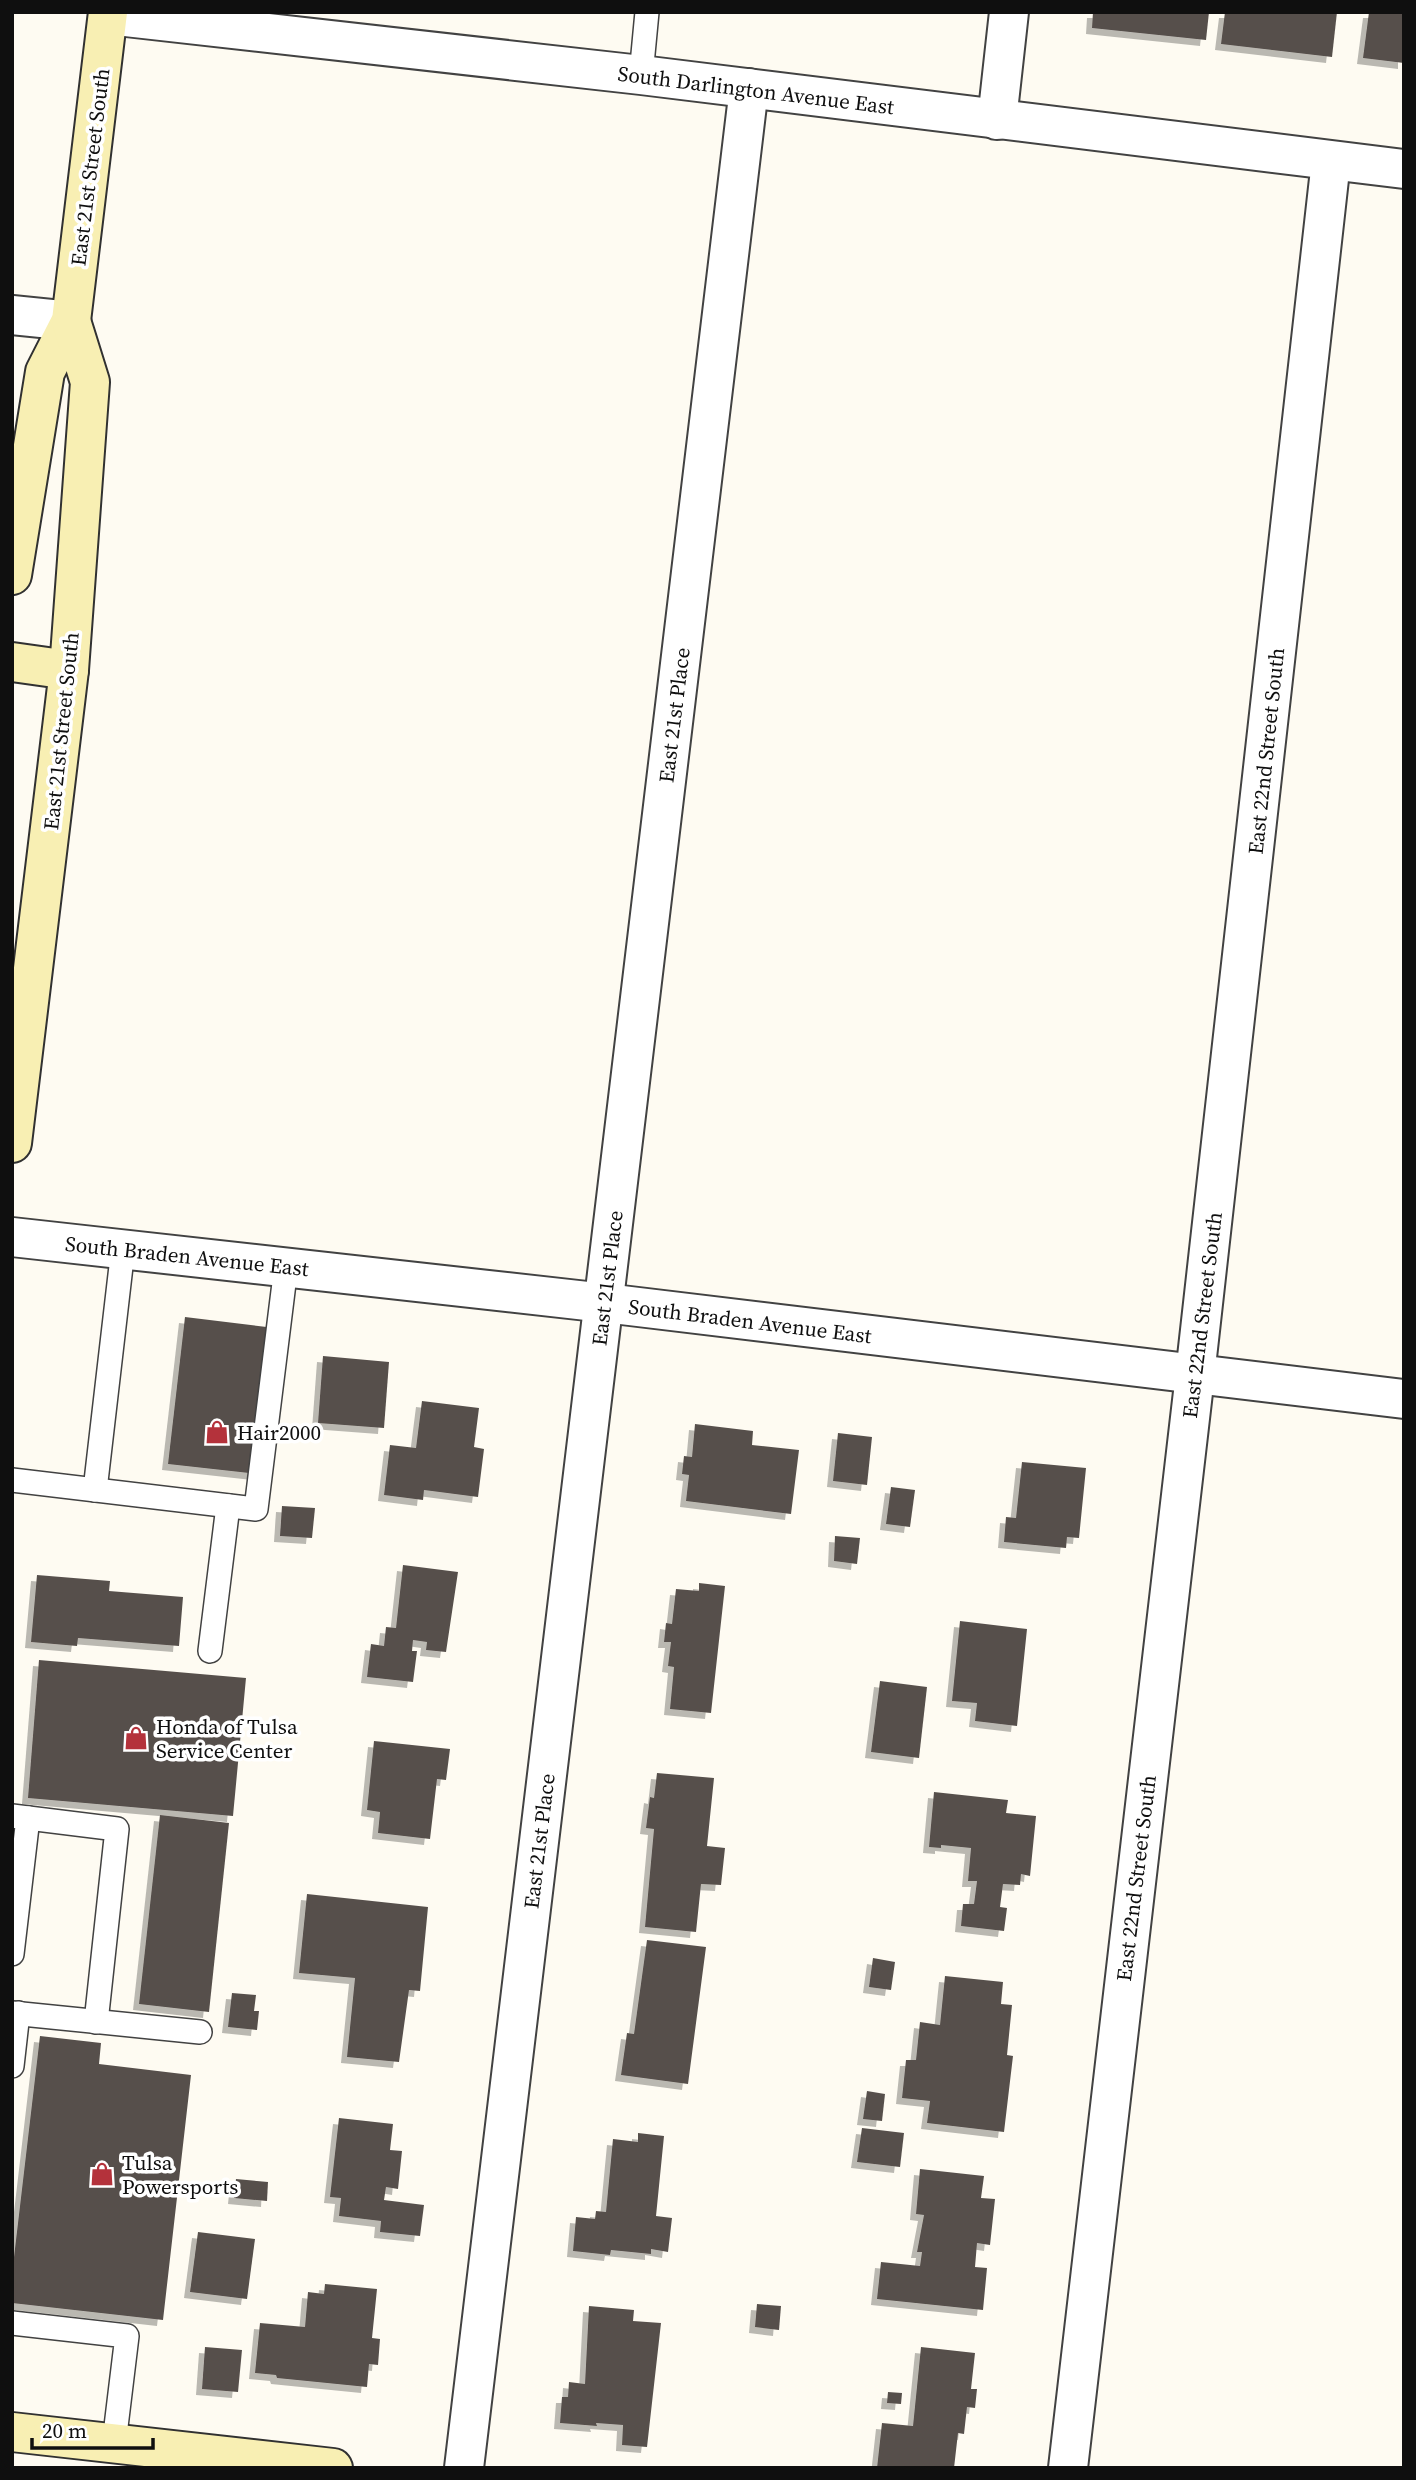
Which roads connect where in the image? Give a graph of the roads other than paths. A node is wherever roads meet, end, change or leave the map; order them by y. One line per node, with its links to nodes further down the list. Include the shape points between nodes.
1 (647, 12): 4 (lane)
2 (1009, 12): 6 (street)
3 (108, 13): 4 (street, South Darlington Avenue East); 10 (main road, East 21st Street South)
4 (642, 75): 5 (street, South Darlington Avenue East)
5 (749, 89): 6 (street, South Darlington Avenue East); 18 (street, East 21st Place)
6 (997, 120): 7 (street, South Darlington Avenue East)
7 (1331, 161): 8 (street, South Darlington Avenue East); 19 (street, East 22nd Street South)
8 (1404, 169)
9 (12, 315): 10 (street)
10 (71, 321): 11 (main road, East 21st Street South, via 45,372); 13 (main road, East 21st Street South, via 90,382)
11 (12, 575)
12 (12, 662): 13 (main road)
13 (69, 670): 14 (main road, East 21st Street South)
14 (12, 1143)
15 (12, 1237): 16 (street, South Braden Avenue East)
16 (123, 1249): 17 (street, South Braden Avenue East); 22 (lane)
17 (286, 1267): 18 (street, South Braden Avenue East); 23 (lane, via 256,1509)
18 (605, 1303): 19 (street, South Braden Avenue East); 35 (street, East 21st Place)
19 (1195, 1375): 20 (street, South Braden Avenue East); 36 (street, East 22nd Street South)
20 (1404, 1399)
21 (12, 1480): 22 (lane)
22 (94, 1490): 23 (lane)
23 (228, 1506): 24 (lane)
24 (210, 1651)
25 (20, 1817): 26 (lane); 28 (lane, via 117,1829)
26 (12, 1954)
27 (15, 2013): 28 (lane); 30 (lane)
28 (96, 2022): 29 (lane)
29 (200, 2032)
30 (12, 2066)
31 (12, 2323): 33 (lane, via 127,2336)
32 (12, 2432): 33 (main road)
33 (114, 2444): 34 (main road)
34 (333, 2468)
35 (464, 2468)
36 (1068, 2468)

